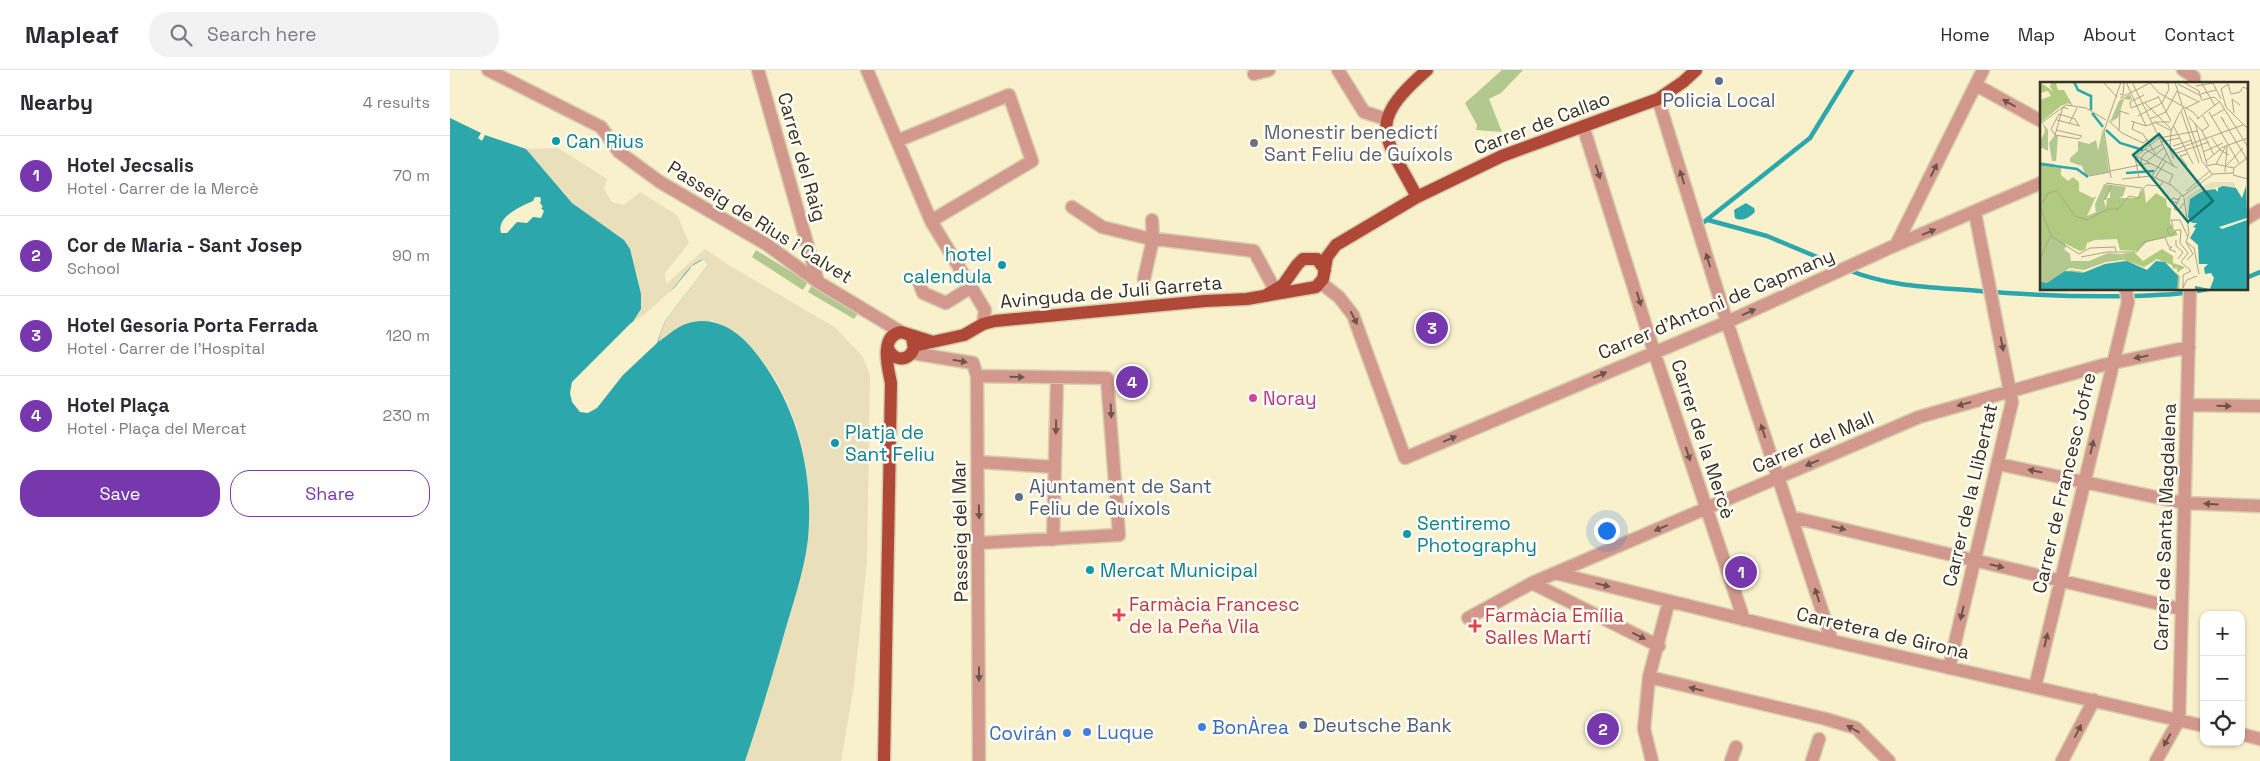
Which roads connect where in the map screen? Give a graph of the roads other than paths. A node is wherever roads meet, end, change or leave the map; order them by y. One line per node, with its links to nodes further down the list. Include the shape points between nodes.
1 (488, 70): 33 (street, Passeig de Rius i Calvet, via 601,127 619,152 660,182 766,244)
2 (758, 70): 33 (street, Carrer del Raig)
3 (867, 70): 17 (street)
4 (1269, 70): 10 (street)
5 (1338, 70): 14 (street, via 1364,112)
6 (1427, 70): 14 (main road, via 1398,98)
7 (1696, 70): 13 (main road, Carrer de Callao)
8 (1983, 70): 12 (street)
9 (2183, 70): 11 (street)
10 (1254, 74)
11 (2194, 81)
12 (1976, 85): 15 (street, one-way to 12); 28 (street, one-way to 12)
13 (1658, 99): 16 (main road, Carrer de Callao); 42 (street, one-way to 13)
14 (1386, 120): 19 (main road, via 1386,138)
15 (2040, 120)
16 (1583, 126): 19 (main road, Carrer de Callao, via 1502,156); 47 (street, Carrer de la Mercè, one-way to 47)
17 (897, 141): 25 (street); 25 (street, via 1009,95 1032,161)
18 (2040, 183): 22 (street, Carrer d'Antoni de Capmany)
19 (1416, 197): 27 (main road, Carrer de Callao)
20 (1072, 207): 26 (street, via 1102,227)
21 (2260, 210): 23 (street)
22 (1975, 213): 28 (street, Carrer d'Antoni de Capmany, one-way to 22); 53 (street, Carrer de la Llibertat, one-way to 53)
23 (2248, 218)
24 (1152, 220): 26 (street)
25 (931, 221): 36 (street)
26 (1153, 239): 32 (street); 38 (street, via 1254,251)
27 (1336, 245): 29 (main road, Carrer de Callao); 31 (main road, via 1327,257)
28 (1896, 245): 42 (street, Carrer d'Antoni de Capmany, one-way to 28)
29 (1312, 258): 30 (main road, via 1303,259); 31 (main road)
30 (1295, 269): 37 (main road, via 1297,282); 38 (main road, via 1286,281)
31 (1325, 270): 35 (main road)
32 (1144, 279)
33 (818, 282): 41 (street, Passeig de Rius i Calvet)
34 (919, 282): 36 (street, via 923,293 946,303)
35 (1321, 283): 37 (main road); 47 (street, Carrer d'Antoni de Capmany, one-way to 47, via 1339,296 1354,315 1406,458)
36 (970, 288): 43 (street, via 984,310)
37 (1309, 288): 38 (main road, Avinguda de Juli Garreta)
38 (1269, 293): 43 (main road, Avinguda de Juli Garreta, via 1247,299)
39 (2127, 294): 49 (street, Carrer de Francesc Jofre)
40 (2190, 295): 46 (street, Carrer de Santa Magdalena)
41 (882, 322): 44 (street, Passeig de Rius i Calvet); 45 (street)
42 (1727, 322): 47 (street, Carrer d'Antoni de Capmany); 59 (street, one-way to 42)
43 (983, 324): 44 (main road, Avinguda de Juli Garreta, via 964,336 935,343)
44 (909, 342): 45 (main road, via 893,334); 48 (main road, via 908,357); 50 (street, one-way to 50, via 973,363)
45 (888, 344): 48 (main road, via 892,355); 52 (main road)
46 (2189, 347): 49 (street, Carrer del Mall, one-way to 49); 54 (street, Carrer de Santa Magdalena)
47 (1654, 352): 63 (street, Carrer de la Mercè, one-way to 63)
48 (898, 359): 52 (main road)
49 (2112, 363): 53 (street, Carrer del Mall); 60 (street, Carrer de Francesc Jofre, one-way to 49)
50 (977, 376): 51 (street, one-way to 51); 56 (street, Passeig del Mar)
51 (1057, 378): 58 (street, one-way to 58); 65 (street, one-way to 65, via 1108,378 1119,535)
52 (891, 383): 87 (main road)
53 (2011, 391): 57 (street, Carrer de la Llibertat, via 2012,402); 59 (street, Carrer del Mall, one-way to 59, via 1919,417)
54 (2187, 405): 55 (street, one-way to 55); 61 (street, Carrer de Santa Magdalena)
55 (2260, 406)
56 (978, 462): 58 (street); 66 (street, Passeig del Mar, one-way to 66)
57 (1998, 464): 60 (street, one-way to 57); 67 (street, Carrer de la Llibertat)
58 (1055, 467): 65 (street)
59 (1778, 477): 63 (street, Carrer del Mall); 64 (street)
60 (2084, 482): 61 (street); 69 (street, Carrer de Francesc Jofre)
61 (2184, 503): 62 (street, one-way to 61); 72 (street, Carrer de Santa Magdalena)
62 (2260, 506)
63 (1706, 508): 68 (street, Carrer del Mall, one-way to 68); 74 (street, Carrer de la Mercè)
64 (1791, 517): 67 (street, one-way to 67); 75 (street, one-way to 64)
65 (1053, 540): 66 (street)
66 (979, 543): 88 (street, Passeig del Mar, one-way to 88)
67 (1975, 561): 69 (street, one-way to 69); 77 (street, Carrer de la Llibertat, one-way to 77)
68 (1556, 574): 70 (street, Carrer del Mall); 71 (street, Carretera de Girona, one-way to 71)
69 (2060, 582): 72 (street); 79 (street, Carrer de Francesc Jofre, one-way to 69)
70 (1532, 584): 73 (street, Carrer del Mall); 76 (street, one-way to 76)
71 (1669, 601): 74 (street, Carretera de Girona); 76 (street)
72 (2181, 609): 81 (street, Carrer de Santa Magdalena)
73 (1468, 618)
74 (1744, 620): 75 (street, Carretera de Girona)
75 (1832, 641): 77 (street, Carretera de Girona)
76 (1659, 646): 78 (street)
77 (1949, 668): 79 (street, Carretera de Girona)
78 (1649, 677): 89 (street, via 1644,729); 92 (street, one-way to 78, via 1856,728 1826,718)
79 (2035, 687): 80 (street, Carretera de Girona)
80 (2094, 700): 81 (street, Carretera de Girona); 93 (street, one-way to 80)
81 (2178, 720): 82 (street, Carretera de Girona); 94 (street, Carrer de Santa Magdalena, one-way to 94)
82 (2200, 725)
83 (2245, 735): 84 (street)
84 (2260, 738)
85 (1819, 740): 91 (street)
86 (1736, 747): 90 (street)
87 (884, 761)
88 (979, 761)
89 (1652, 761)
90 (1730, 761)
91 (1812, 761)
92 (1889, 761)
93 (2062, 761)
94 (2156, 761)

